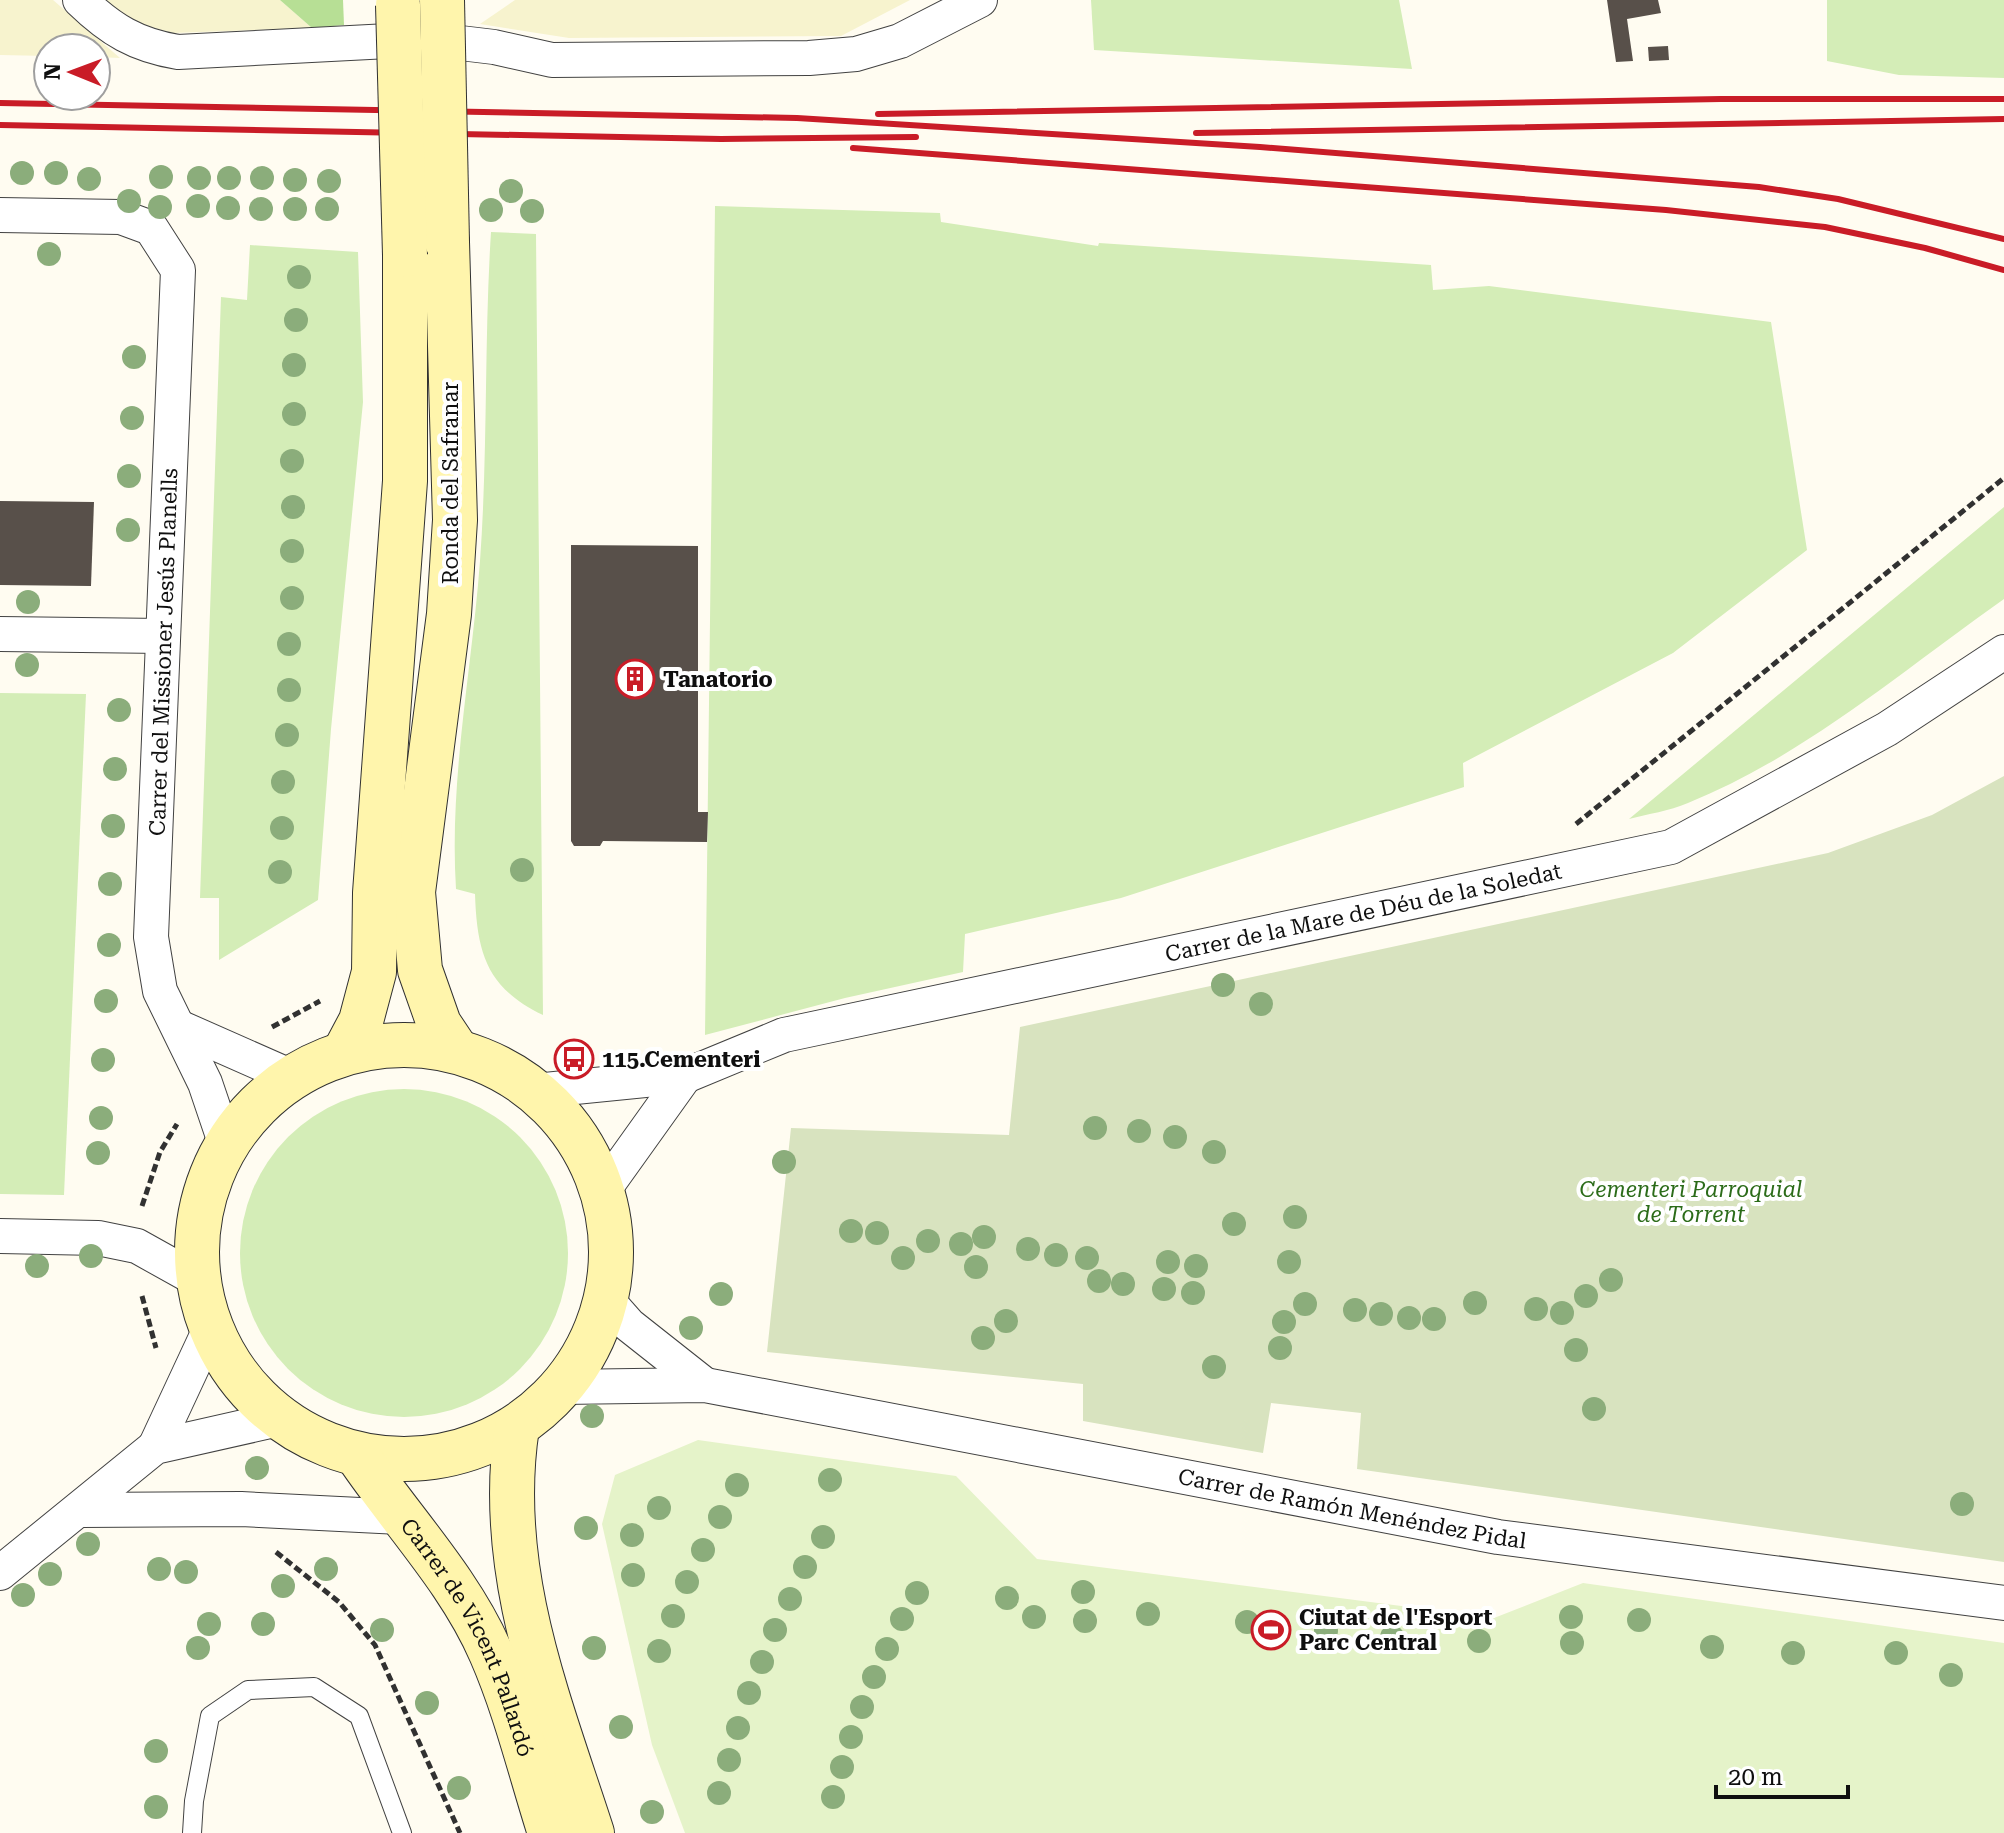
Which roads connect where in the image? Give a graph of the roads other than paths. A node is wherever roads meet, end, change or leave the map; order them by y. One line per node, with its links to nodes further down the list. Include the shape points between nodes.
1 (80, 0): 3 (street, via 109,28 143,46 178,52 427,39 552,60 856,54 900,41)
2 (442, 0): 10 (street, Ronda del Safranar, bridge, via 455,520 449,614 413,892 420,970 439,1024)
3 (980, 0)
4 (398, 3): 11 (street, Ronda del Safranar, bridge, via 405,481 374,972 361,1021)
5 (0, 215): 7 (street, Carrer del Missioner Jesús Planells, via 121,217 151,228 178,270)
6 (0, 634): 7 (street)
7 (163, 636): 9 (street, Carrer del Missioner Jesús Planells, via 151,937 160,991)
8 (2004, 652): 12 (street, Carrer de la Mare de Déu de la Soledat, via 1887,729 1671,847 784,1035)
9 (181, 1028): 13 (street); 15 (street, Carrer del Missioner Jesús Planells)
10 (457, 1051): 11 (street, via 402,1044); 14 (street, via 498,1067)
11 (344, 1053): 13 (street)
12 (685, 1076): 14 (street, Carrer de la Mare de Déu de la Soledat); 16 (street)
13 (292, 1077): 15 (street, via 258,1104)
14 (535, 1091): 16 (street, via 564,1119 585,1150)
15 (226, 1145): 18 (street, via 211,1176 197,1235)
16 (602, 1192): 19 (street, via 611,1246)
17 (0, 1236): 18 (street, via 98,1238 137,1246)
18 (198, 1280): 20 (street)
19 (606, 1299): 21 (street, Carrer de Ramón Menéndez Pidal, via 629,1325); 22 (street, via 590,1344)
20 (210, 1329): 23 (street, via 233,1372); 25 (street)
21 (705, 1385): 22 (street, Carrer de Ramón Menéndez Pidal); 30 (street, Carrer de Ramón Menéndez Pidal, via 1498,1537)
22 (562, 1387): 24 (street)
23 (279, 1419): 25 (street); 26 (street, via 312,1440)
24 (517, 1427): 26 (street, via 466,1452 407,1461); 34 (street, Carrer de Vicent Pallardó, via 513,1553 524,1616)
25 (155, 1447): 27 (street)
26 (358, 1456): 28 (street, Carrer de Vicent Pallardó)
27 (81, 1510): 28 (street, via 241,1509); 29 (street)
28 (400, 1517): 33 (street, Carrer de Vicent Pallardó, via 452,1583 491,1653)
29 (0, 1573)
30 (2004, 1603)
31 (192, 1833): 32 (lane, via 210,1716 248,1690 314,1687 359,1716)
32 (402, 1833)
33 (550, 1833)
34 (592, 1833)

